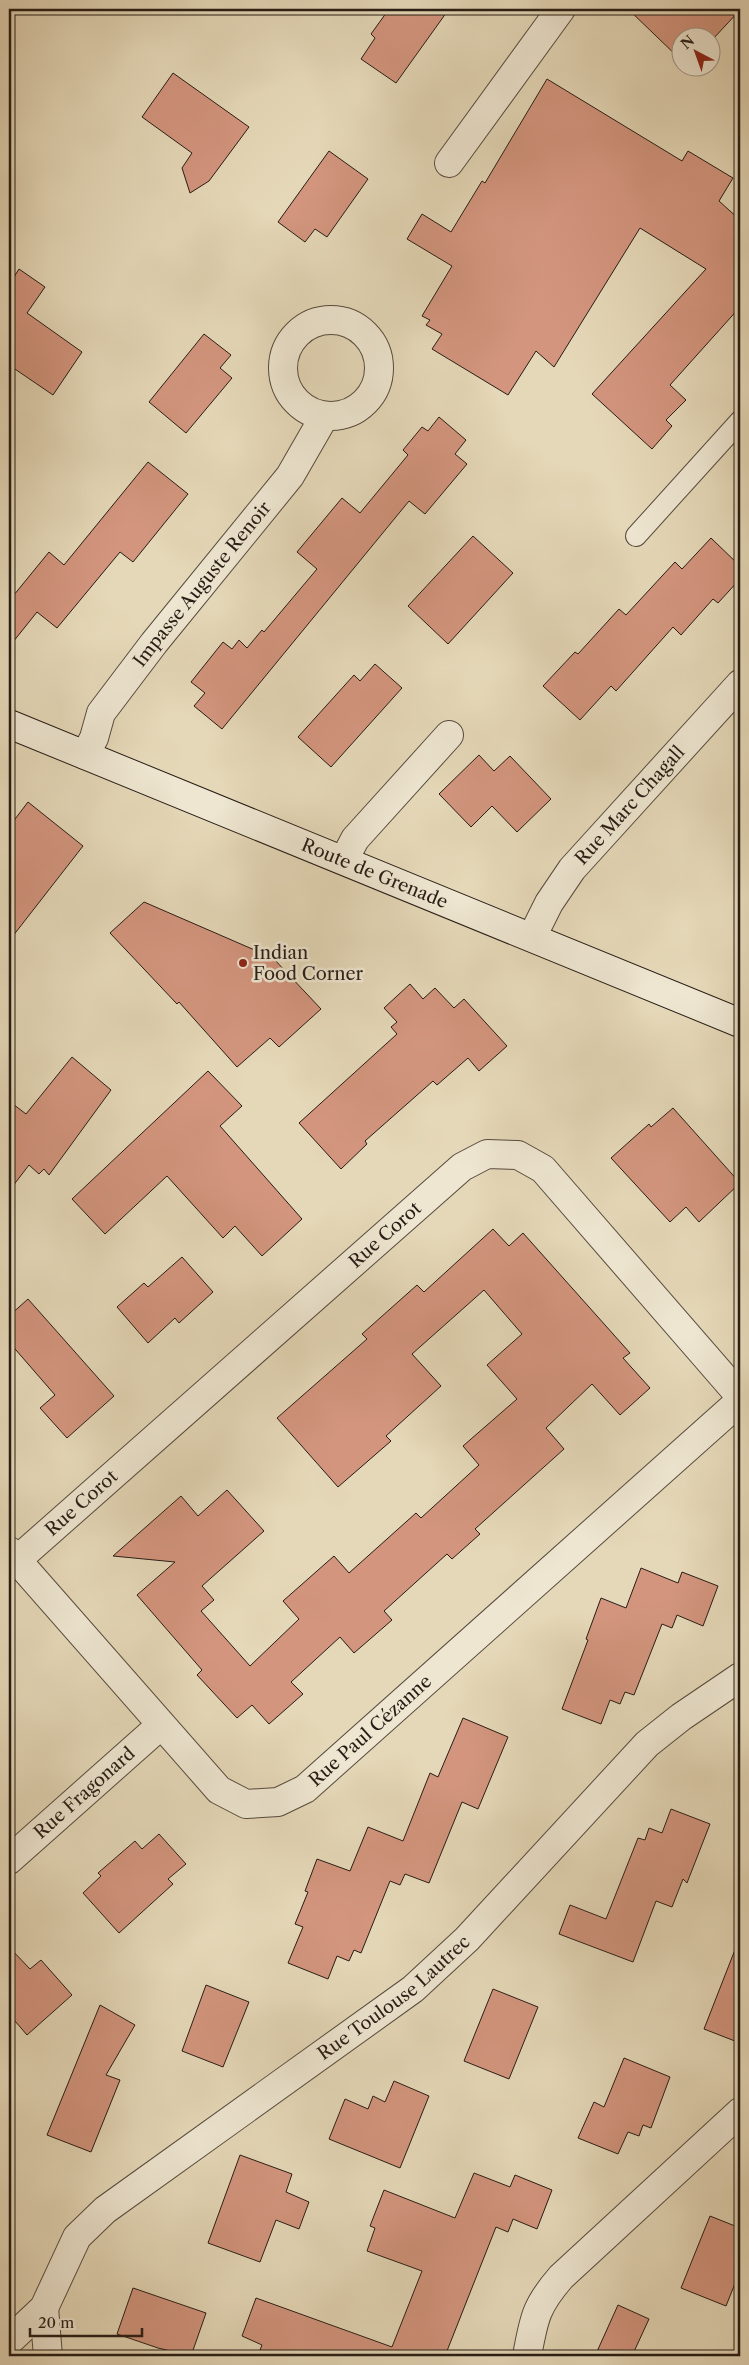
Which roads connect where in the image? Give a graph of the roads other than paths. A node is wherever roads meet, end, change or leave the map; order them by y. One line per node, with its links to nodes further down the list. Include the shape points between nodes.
1 (561, 9): 2 (street)
2 (449, 163)
3 (324, 416): 9 (street, Impasse Auguste Renoir, via 290,476 101,713)
4 (740, 421): 5 (lane)
5 (636, 536)
6 (740, 684): 11 (street, Rue Marc Chagall, via 572,869 549,903)
7 (9, 724): 9 (street, Route de Grenade)
8 (449, 735): 10 (street, via 355,839)
9 (85, 755): 10 (street, Route de Grenade)
10 (344, 860): 11 (street, Route de Grenade)
11 (532, 937): 12 (street, Route de Grenade)
12 (740, 1023)
13 (740, 1396): 15 (street, Rue Corot, via 543,1169 518,1155 487,1154 462,1167)
14 (740, 1401): 17 (street, Rue Paul Cézanne, via 305,1789 278,1802 246,1804 219,1790)
15 (13, 1556): 17 (street, Rue Paul Cézanne)
16 (740, 1677): 20 (street, Rue Toulouse Lautrec, via 647,1744 468,1939 413,1988 105,2210 77,2237)
17 (161, 1725): 18 (street, Rue Fragonard)
18 (9, 1860)
19 (740, 2112): 23 (street, via 543,2297)
20 (44, 2308): 21 (street, Rue Toulouse Lautrec); 22 (street, Rue Toulouse Lautrec)
21 (9, 2341)
22 (48, 2356)
23 (527, 2356)

